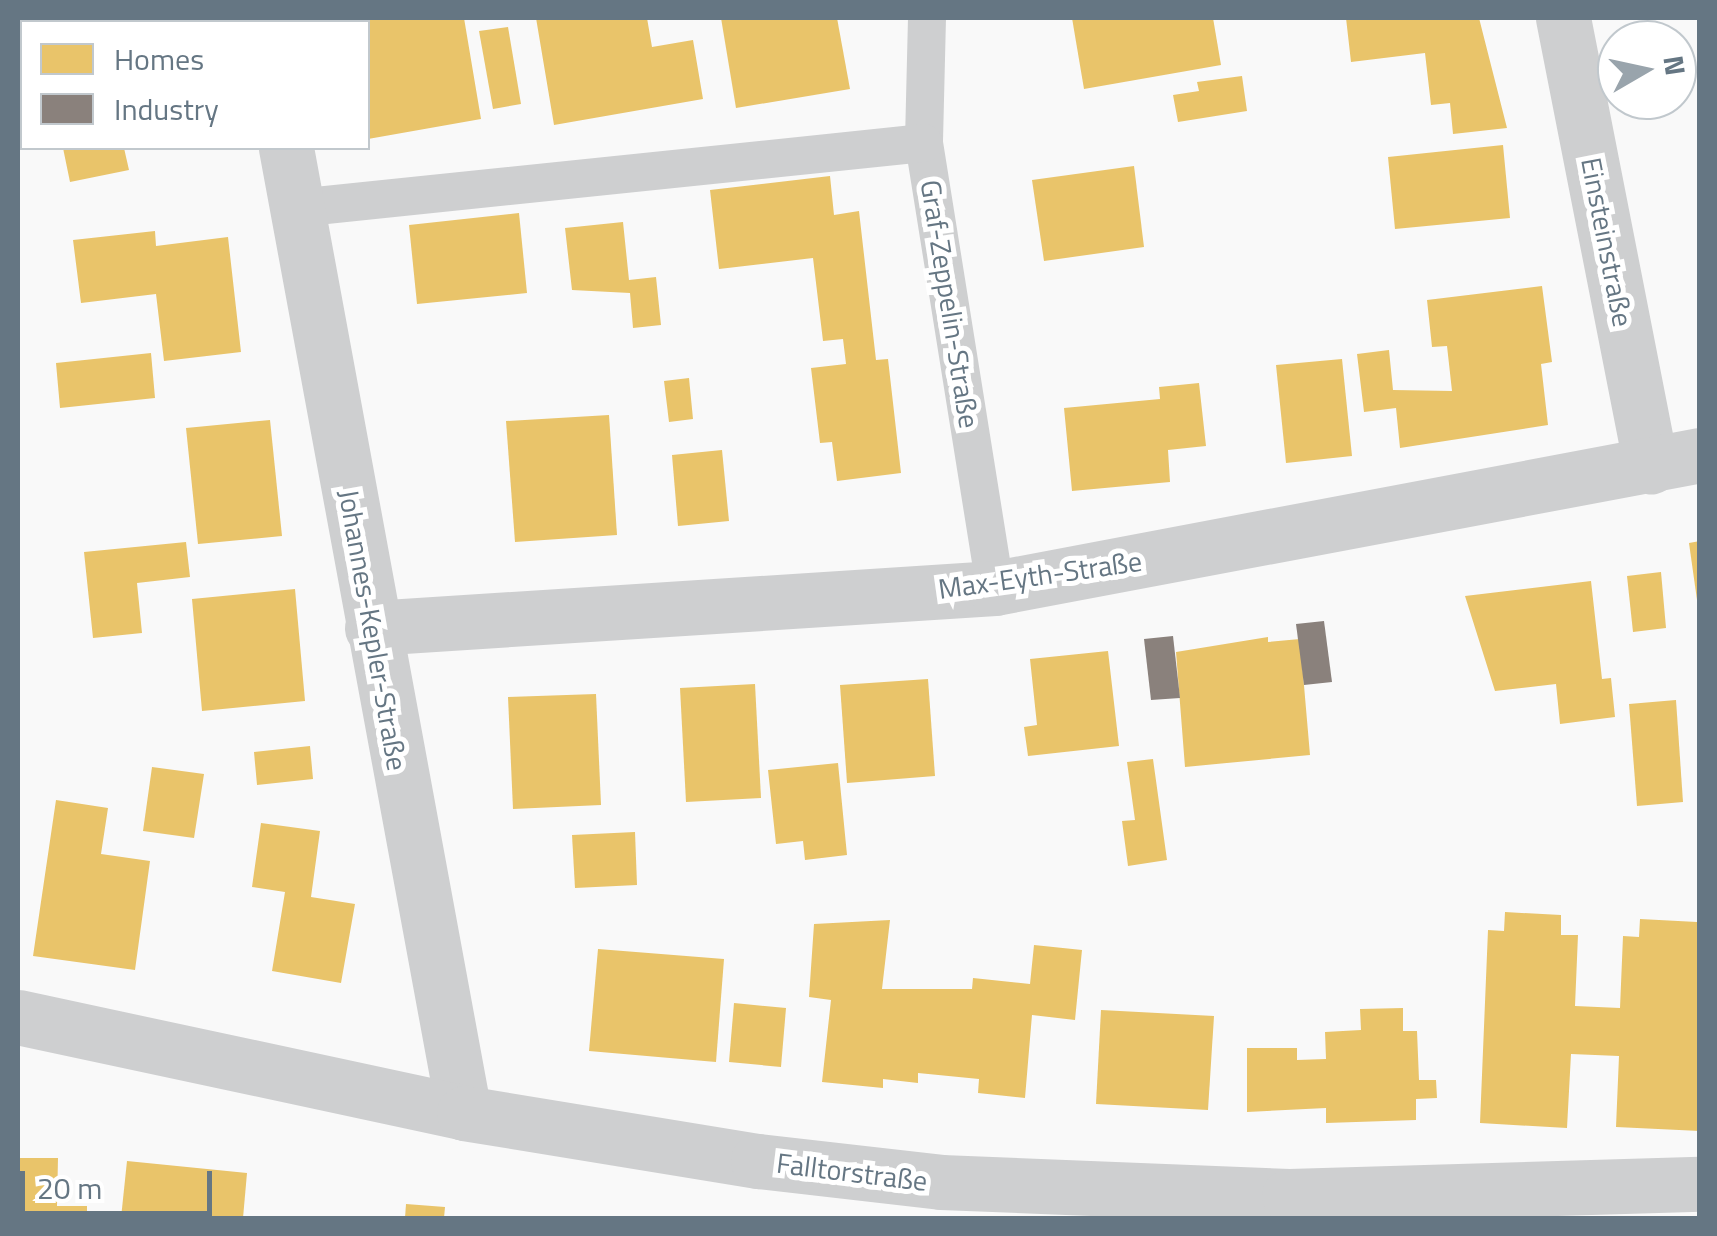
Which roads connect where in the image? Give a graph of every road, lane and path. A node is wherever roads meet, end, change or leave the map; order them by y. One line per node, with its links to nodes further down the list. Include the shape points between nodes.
1 (927, 18): 3 (lane, Graf-Zeppelin-Straße)
2 (1563, 18): 6 (street, Einsteinstraße)
3 (924, 142): 5 (lane); 7 (lane, Graf-Zeppelin-Straße)
4 (286, 150): 5 (street, Johannes-Kepler-Straße)
5 (296, 208): 8 (street, Johannes-Kepler-Straße)
6 (1675, 461): 7 (street, Max-Eyth-Straße)
7 (995, 588): 8 (street, Max-Eyth-Straße)
8 (372, 628): 10 (street, Johannes-Kepler-Straße)
9 (18, 1016): 10 (street, Falltorstraße)
10 (464, 1112): 11 (street, Falltorstraße, via 758,1161 941,1182 1289,1196)
11 (1700, 1184)

